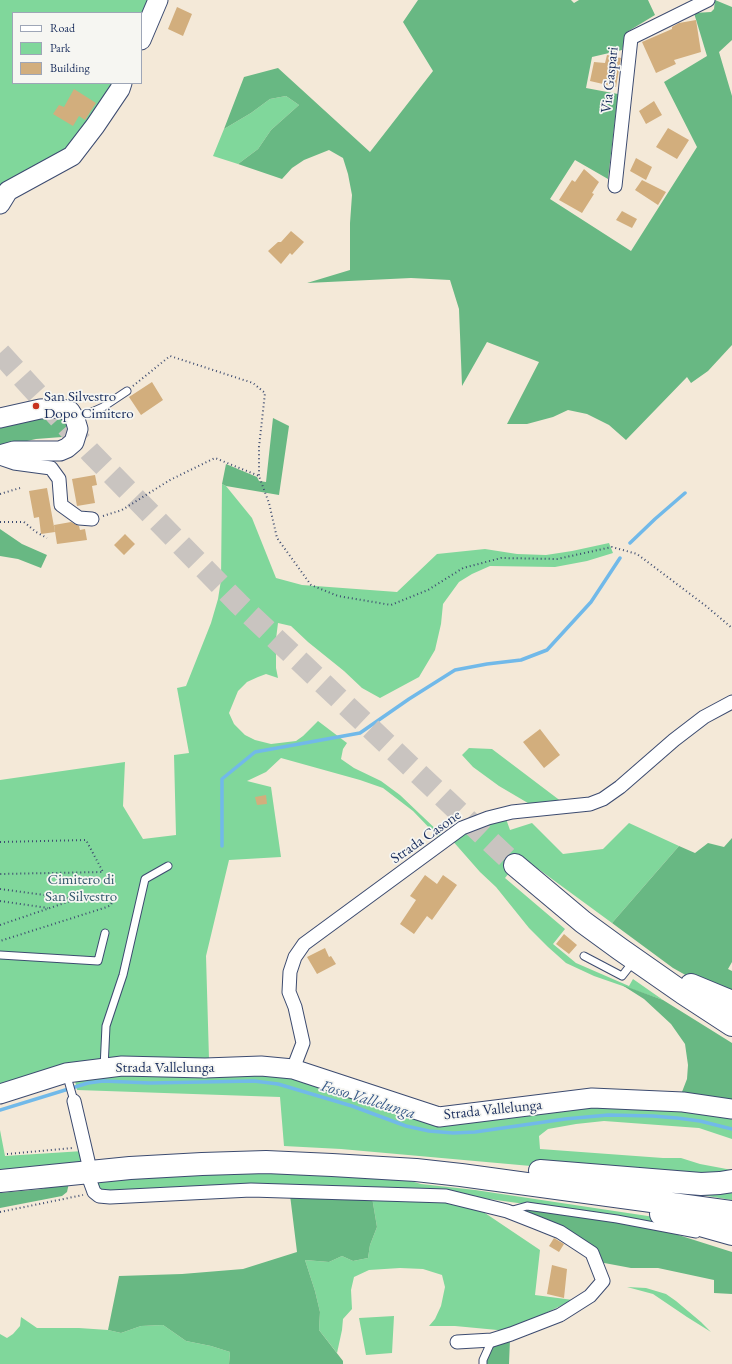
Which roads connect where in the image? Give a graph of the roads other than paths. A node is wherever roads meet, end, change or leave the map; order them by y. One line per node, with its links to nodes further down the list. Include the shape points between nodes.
1 (158, 0): 3 (street)
2 (708, 0): 5 (street, Via Gaspari, via 631,38)
3 (142, 38)
4 (122, 84): 6 (street, via 72,156 8,192)
5 (615, 186)
6 (0, 204)
7 (127, 391): 9 (lane, via 103,407)
8 (0, 418): 9 (street, via 40,409 58,408 70,411)
9 (75, 419): 10 (street, via 77,436 67,448 60,451 14,451)
10 (0, 455)
11 (0, 458): 12 (street, via 14,463 51,468 59,479 61,505 79,518)
12 (92, 519)
13 (732, 702): 25 (street, Strada Casone, via 704,717 603,799 590,804 512,812 462,828 304,944 295,957 290,972 289,992 303,1044)
14 (515, 865): 19 (highway, via 583,922)
15 (168, 866): 24 (lane, via 145,879 123,975 106,1026)
16 (105, 933): 17 (lane, via 98,961)
17 (0, 955)
18 (584, 956): 19 (lane, via 622,976)
19 (641, 964): 20 (highway); 21 (highway, via 662,968 698,989)
20 (683, 993): 22 (highway); 23 (highway, via 693,1011)
21 (732, 1002)
22 (732, 1025)
23 (732, 1036)
24 (104, 1068): 25 (street, Strada Vallelunga, via 261,1066); 26 (street, Strada Vallelunga)
25 (293, 1069): 29 (street, Strada Vallelunga, via 439,1117 592,1098 683,1102)
26 (66, 1073): 27 (street, Strada Vallelunga); 28 (lane)
27 (0, 1094)
28 (74, 1101): 30 (street)
29 (732, 1109)
30 (88, 1161)
31 (416, 1170): 32 (highway, via 266,1162 130,1168 52,1179); 34 (highway, via 428,1160 700,1184); 35 (highway)
32 (0, 1181)
33 (90, 1181): 36 (street, via 94,1192 99,1196 110,1197 252,1190 446,1196)
34 (732, 1181)
35 (606, 1194): 37 (highway); 38 (highway, via 617,1207 660,1214)
36 (507, 1211): 39 (lane, via 527,1206 617,1219); 40 (street, via 560,1232 592,1253 603,1281 590,1296 560,1315)
37 (732, 1212)
38 (732, 1234)
39 (702, 1236)
40 (492, 1340): 41 (street); 42 (lane)
41 (457, 1342)
42 (483, 1364)

